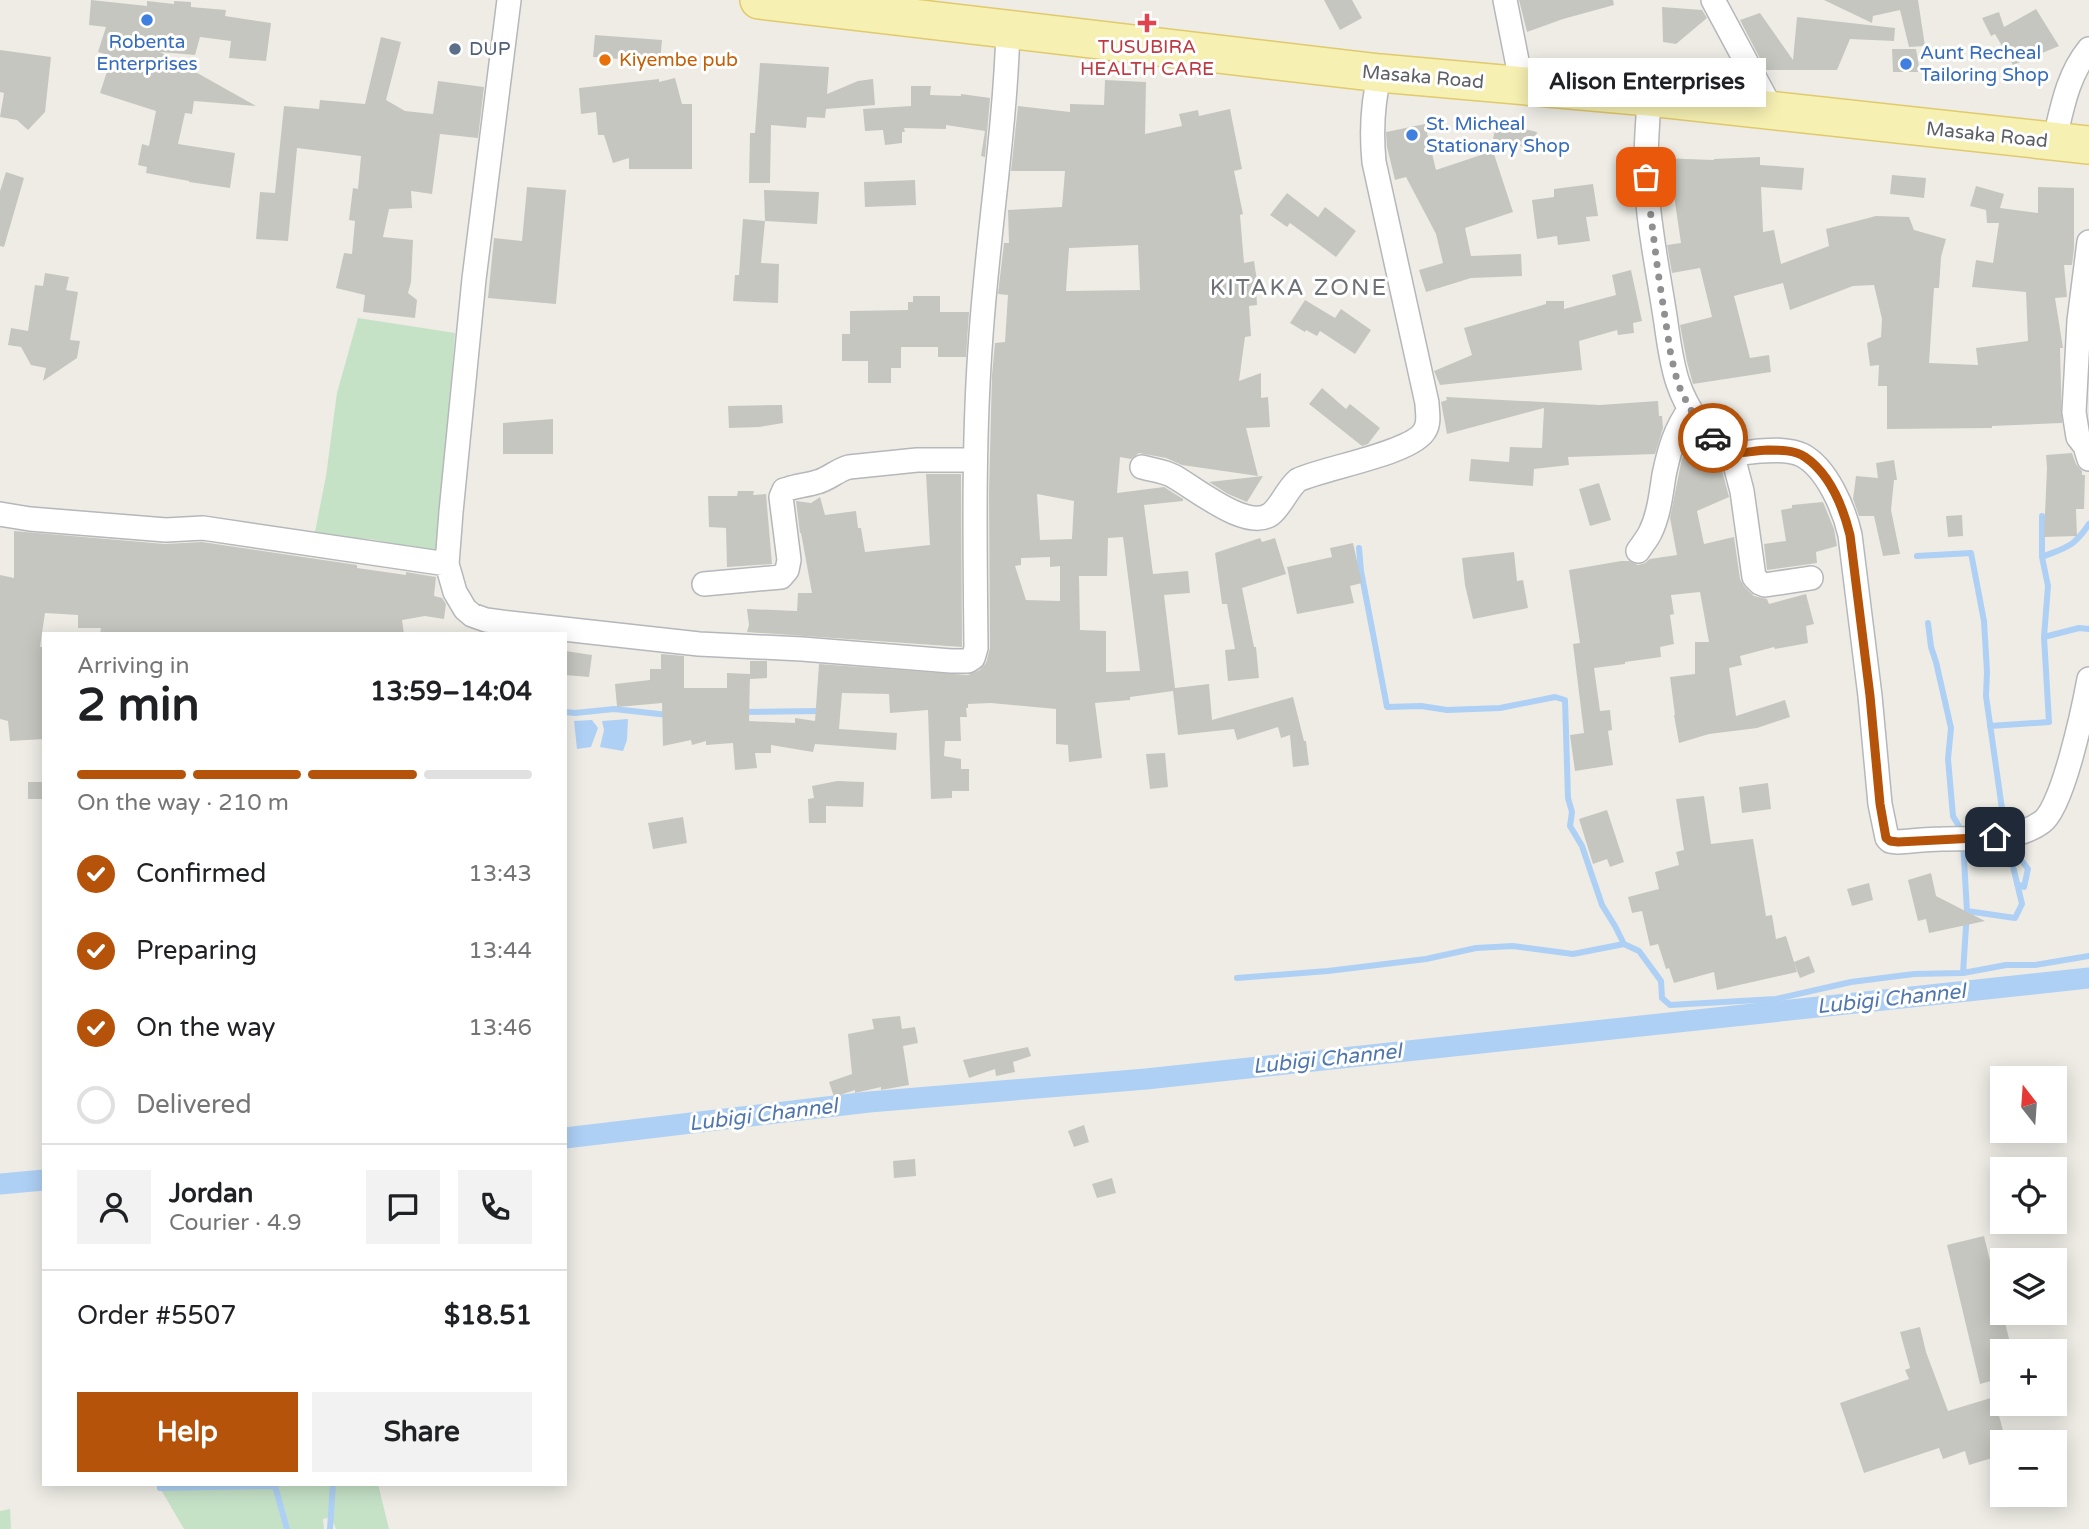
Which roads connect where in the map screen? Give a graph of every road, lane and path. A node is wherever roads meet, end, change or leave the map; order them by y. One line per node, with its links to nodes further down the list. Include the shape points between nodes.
1 (509, 0): 20 (street, via 474,279)
2 (759, 0): 5 (main road, Masaka Road)
3 (1505, 0): 8 (street)
4 (1713, 0): 10 (street)
5 (1008, 30): 7 (main road, Masaka Road); 16 (street, via 981,334)
6 (2089, 49): 11 (street, via 2077,64 2064,100)
7 (1380, 74): 8 (main road, Masaka Road); 17 (street, via 1371,132 1374,162 1427,403 1427,428 1401,447 1298,480 1270,514 1256,519 1206,498 1174,476)
8 (1522, 86): 9 (main road, Masaka Road)
9 (1649, 97): 10 (main road, Masaka Road); 13 (street, via 1646,177 1651,227 1671,356)
10 (1772, 110): 11 (main road, Masaka Road)
11 (2072, 143)
12 (2089, 242): 15 (street, via 2074,412 2078,437)
13 (1690, 409): 14 (street, via 1723,449); 19 (street, via 1672,443 1651,532)
14 (1732, 453): 21 (street, via 1754,577 1765,585); 23 (street, via 1768,450 1804,456 1831,486 1845,515 1888,840 1995,837 2044,822 2065,775)
15 (2089, 459)
16 (975, 460): 20 (street, via 976,648 968,661 699,644 486,620 460,603); 22 (street, via 849,467 829,478 788,489 781,497 789,560 781,577)
17 (1142, 467)
18 (0, 514): 20 (street, via 166,530 203,528)
19 (1638, 551)
20 (447, 564)
21 (1811, 578)
22 (704, 584)
23 (2089, 679)

